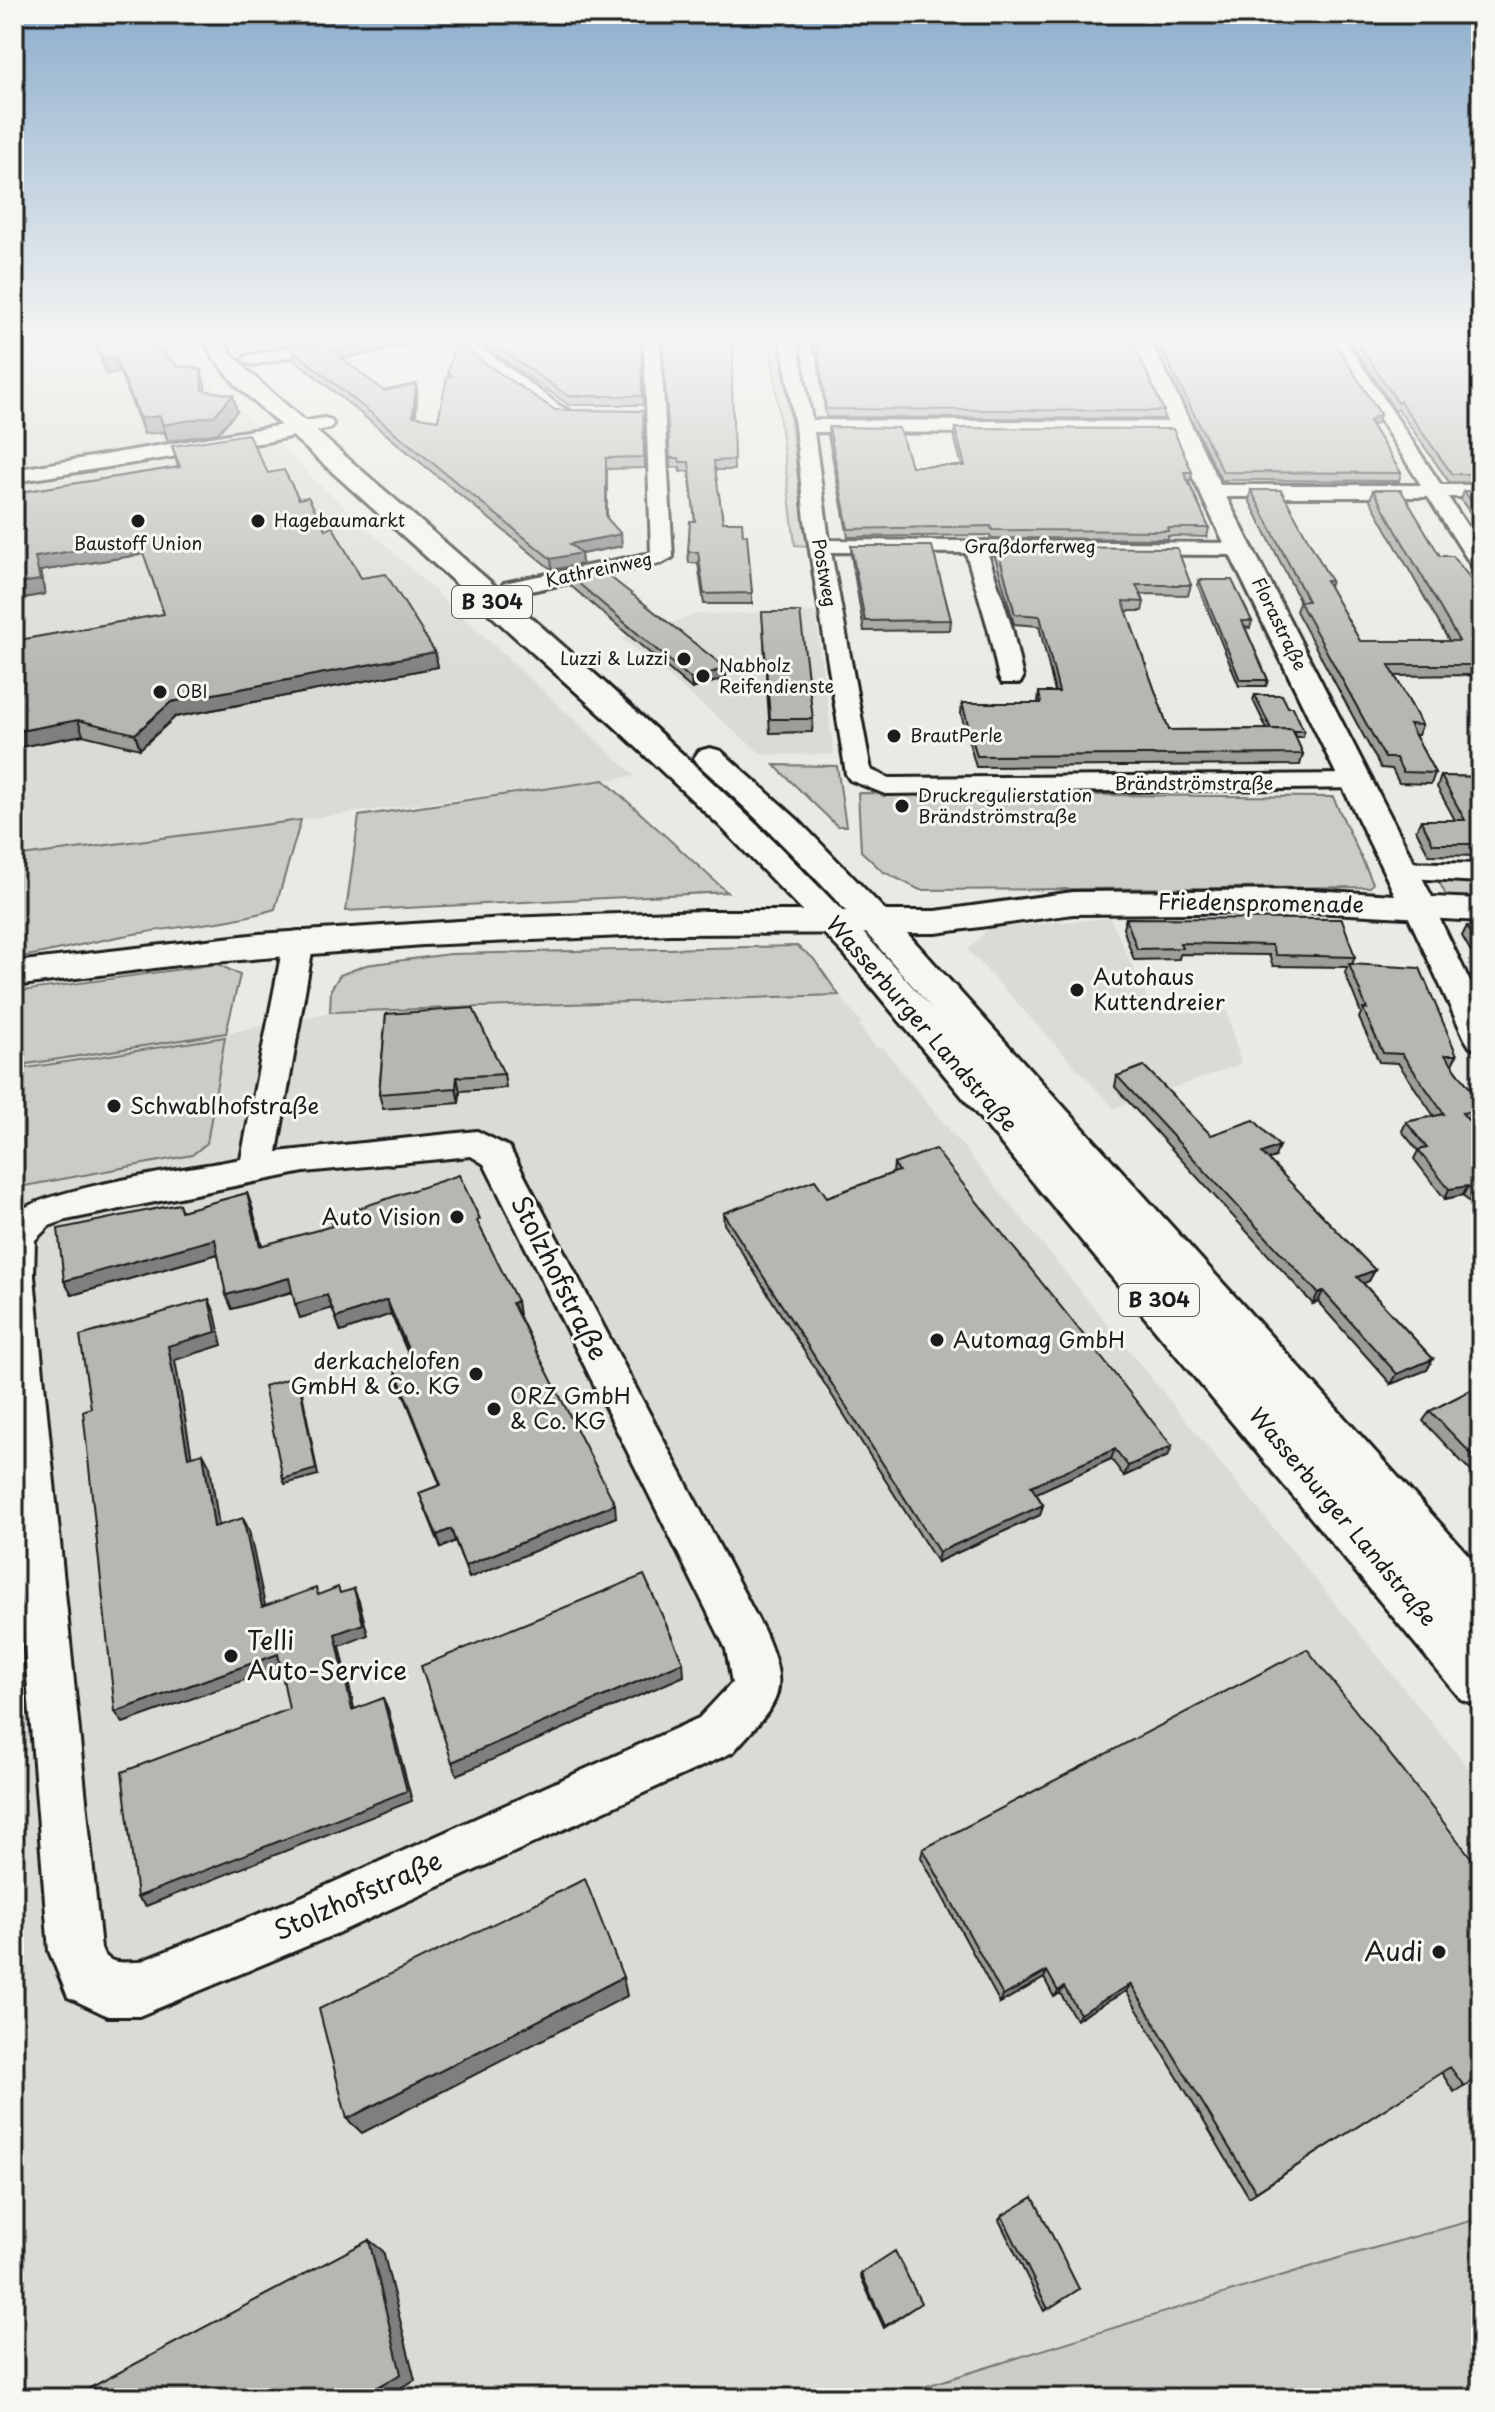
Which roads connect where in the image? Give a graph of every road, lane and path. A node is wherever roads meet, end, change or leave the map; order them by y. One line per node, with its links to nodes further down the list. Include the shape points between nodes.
1 (157, 453): 8 (street)
2 (339, 453): 24 (main road, Wasserburger Landstraße / B 304, via 627,721)
3 (344, 453): 16 (main road, Wasserburger Landstraße / B 304)
4 (651, 453): 16 (street, Kathreinweg, via 662,557)
5 (808, 453): 12 (street, Postweg)
6 (1193, 453): 9 (main road, Florastraße)
7 (1412, 453): 10 (street)
8 (14, 476)
9 (1211, 491): 10 (street); 14 (main road, Florastraße)
10 (1437, 491): 11 (street); 15 (street)
11 (1481, 491)
12 (820, 546): 13 (street, Graßdorferweg); 18 (street, Postweg)
13 (975, 547): 14 (street, Graßdorferweg); 17 (street)
14 (1240, 549): 19 (main road, Florastraße)
15 (1481, 563)
16 (512, 588): 24 (main road, Wasserburger Landstraße / B 304, via 779,821)
17 (1011, 678)
18 (856, 758): 19 (street, Brändströmstraße, via 859,774 885,786)
19 (1356, 782): 20 (main road, Florastraße)
20 (1401, 871): 21 (street); 22 (main road, Florastraße)
21 (1481, 873)
22 (1419, 907): 23 (main road, Friedenspromenade); 24 (main road, Friedenspromenade, via 1193,900 1040,905 940,922); 27 (street)
23 (1481, 910)
24 (846, 913): 25 (main road); 29 (main road, Wasserburger Landstraße / B 304); 30 (main road, Wasserburger Landstraße / B 304)
25 (299, 940): 26 (main road); 28 (street)
26 (14, 974)
27 (1481, 1039)
28 (257, 1168): 28 (street, Stolzhofstraße, via 62,1207 36,1216 17,1235 22,1369 75,1951 87,1978 108,1989 139,1989 285,1930 716,1735 757,1690 748,1646 497,1156 477,1143)
29 (1481, 1608)
30 (1481, 1680)

